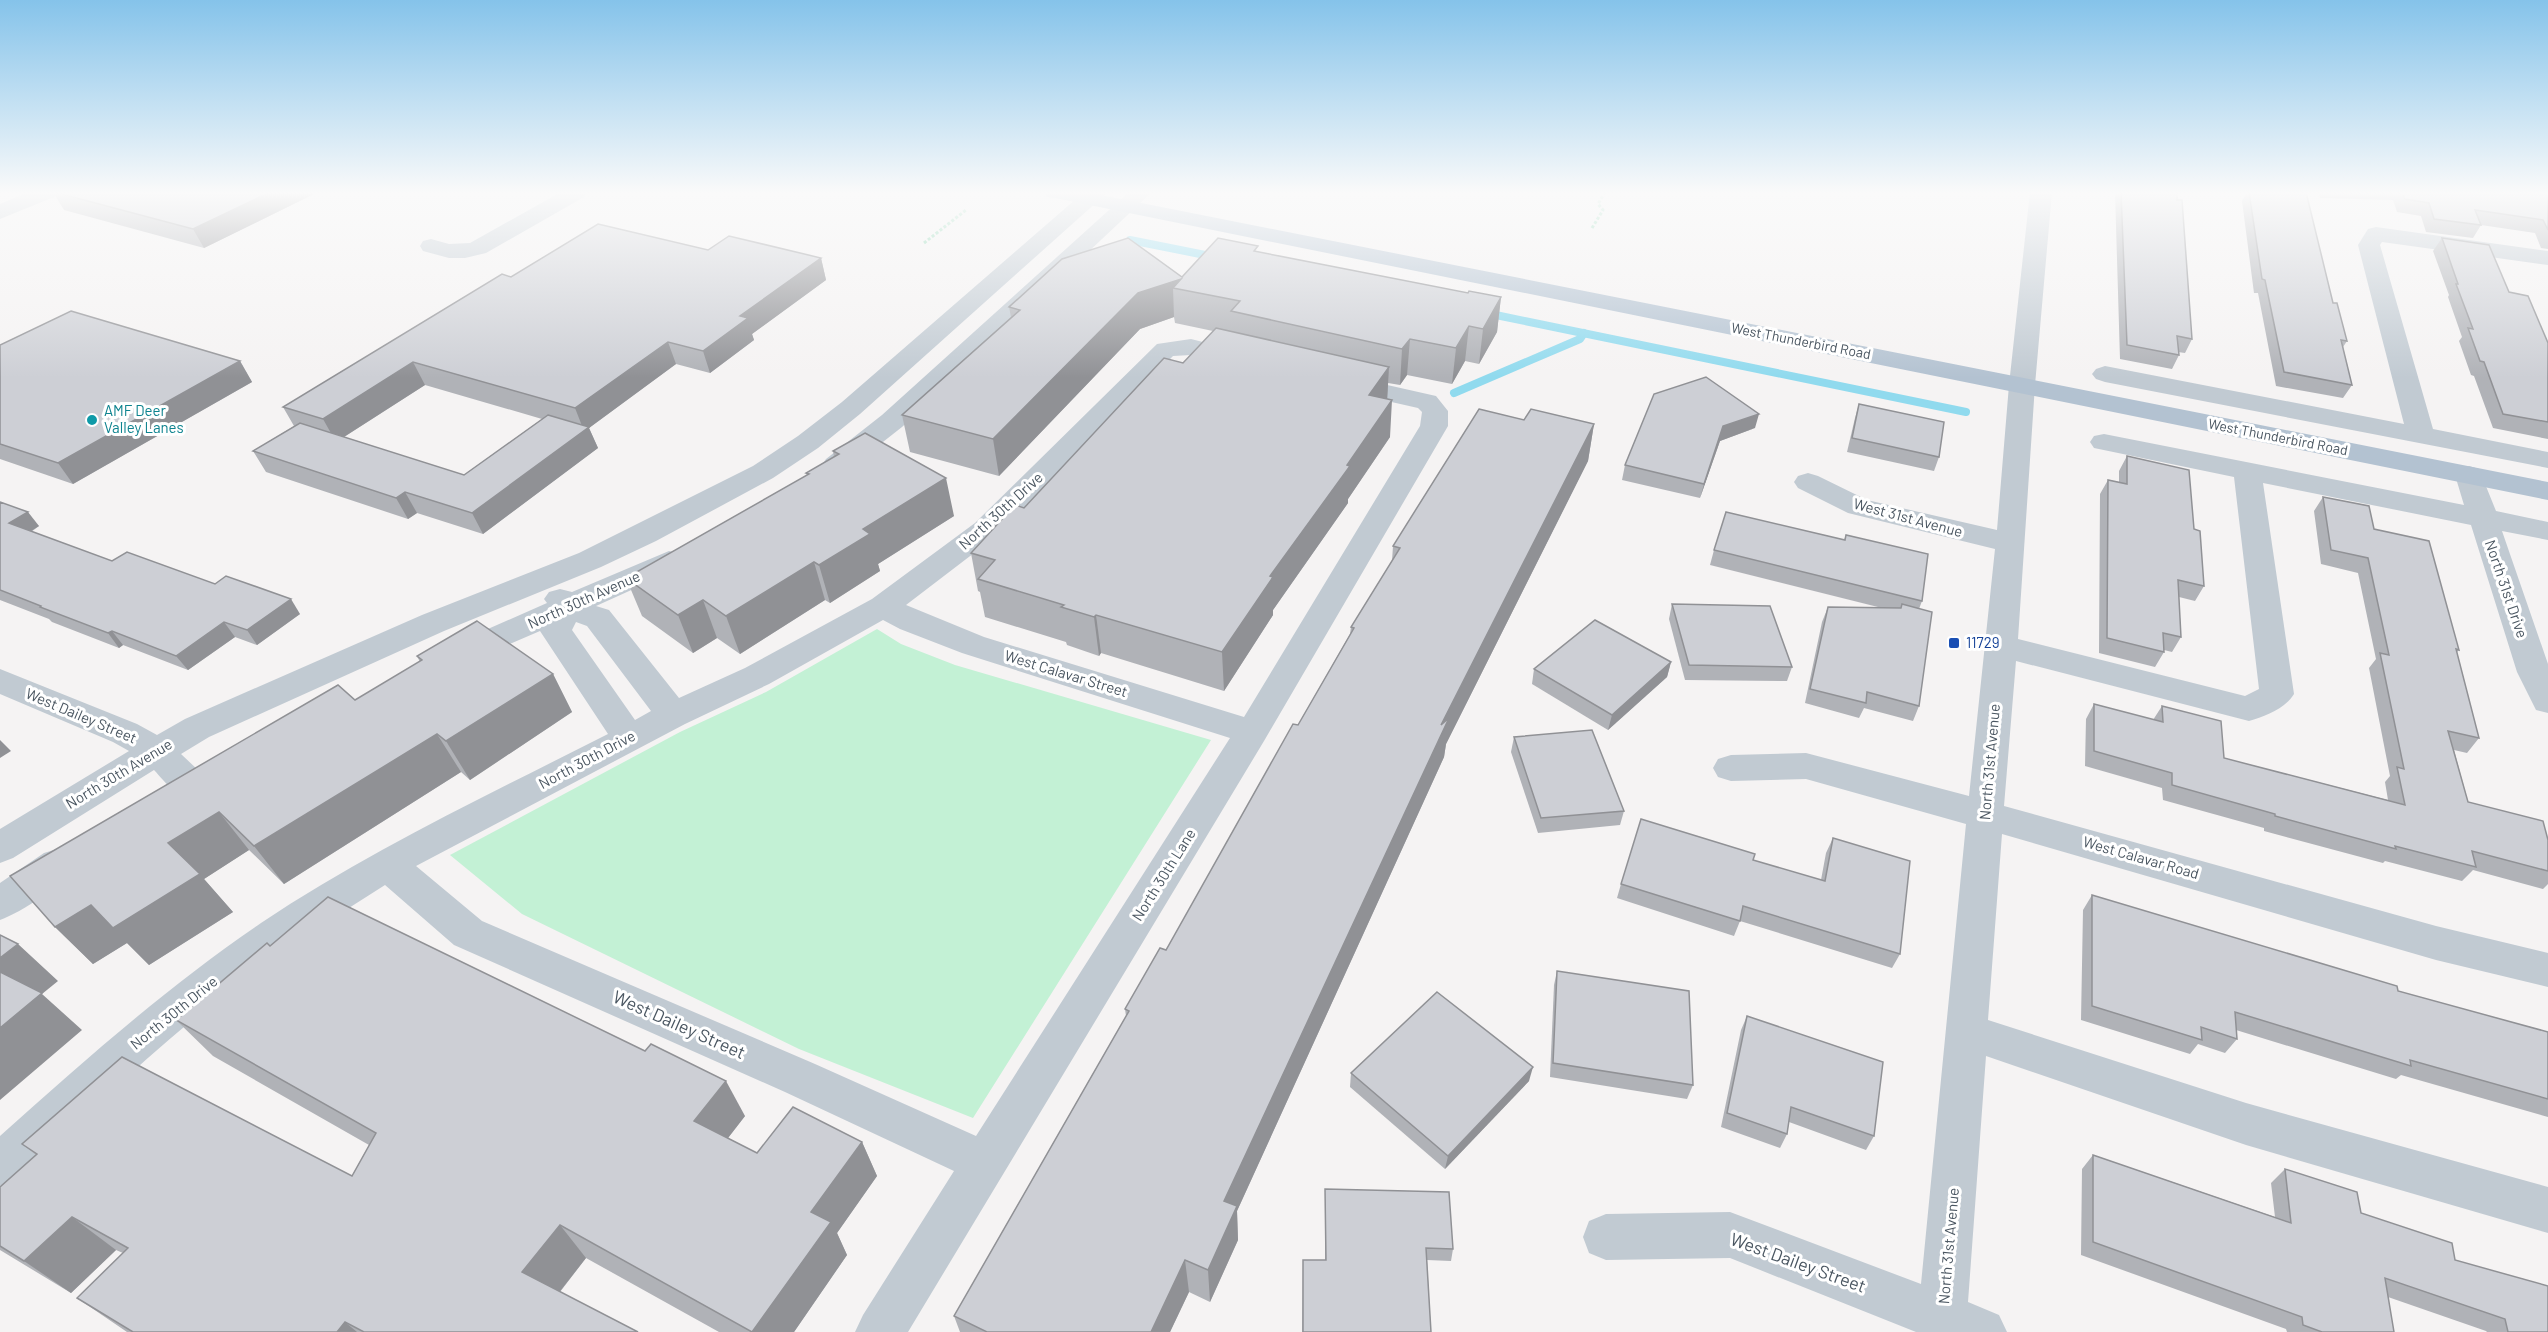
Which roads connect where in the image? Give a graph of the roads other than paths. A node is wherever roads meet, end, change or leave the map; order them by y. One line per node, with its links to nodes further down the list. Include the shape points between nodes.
1 (1026, 254): 24 (street, North 30th Avenue, via 808,442 763,472 655,529)
2 (1073, 254): 17 (street, via 892,421)
3 (1397, 254): 11 (main road, West Thunderbird Road)
4 (2036, 254): 11 (street, North 31st Avenue)
5 (2372, 254): 12 (street)
6 (2520, 254): 7 (street)
7 (2548, 258)
8 (1269, 365): 25 (street, North 30th Drive, via 1191,347 1166,349 985,530)
9 (2106, 374): 12 (street, West Thunderbird Road)
10 (1314, 376): 32 (street, North 30th Lane, via 1426,402 1435,411 1434,426)
11 (2022, 385): 16 (main road, West Thunderbird Road); 22 (street, North 31st Avenue)
12 (2421, 435): 14 (street, West Thunderbird Road)
13 (2104, 442): 15 (street)
14 (2548, 460)
15 (2247, 469): 20 (street); 27 (street, via 2277,694 2249,709)
16 (2469, 475): 19 (main road, West Thunderbird Road); 20 (street, North 31st Drive)
17 (813, 480)
18 (1808, 482): 22 (street, West 31st Avenue, via 1858,507)
19 (2548, 491)
20 (2482, 517): 21 (street); 30 (street, North 31st Drive, via 2534,672)
21 (2548, 531)
22 (2011, 543): 27 (street, North 31st Avenue)
23 (698, 547): 26 (street, North 30th Avenue)
24 (545, 578): 26 (street); 34 (street, North 30th Avenue, via 289,686)
25 (883, 606): 31 (street, North 30th Drive, via 757,676); 32 (street, West Calavar Street, via 973,645)
26 (567, 607): 28 (street, North 30th Avenue); 31 (street, via 598,618); 33 (street, via 556,631)
27 (2000, 646): 37 (street, North 31st Avenue)
28 (430, 667)
29 (0, 681): 34 (street, West Dailey Street, via 125,733)
30 (2548, 701)
31 (673, 715): 33 (street, North 30th Drive)
32 (1252, 732): 44 (street, North 30th Lane)
33 (629, 738): 40 (street, North 30th Drive)
34 (157, 751): 35 (street, West Dailey Street, via 172,789); 39 (street, North 30th Avenue)
35 (216, 764)
36 (1731, 768): 37 (street, West Calavar Road, via 1806,766)
37 (1985, 815): 42 (street, West Calavar Road, via 2436,943); 43 (street, North 31st Avenue)
38 (84, 845): 41 (street)
39 (0, 848)
40 (387, 864): 44 (street, West Dailey Street, via 468,933); 45 (street, North 30th Drive, via 275,935 178,1007)
41 (0, 904)
42 (2548, 970)
43 (1968, 1032): 46 (street, via 2246,1124); 48 (street, North 31st Avenue)
44 (986, 1163): 49 (street, North 30th Lane)
45 (0, 1165)
46 (2548, 1210)
47 (1606, 1237): 48 (street, West Dailey Street, via 1730,1235)
48 (1955, 1327)
49 (880, 1332)

